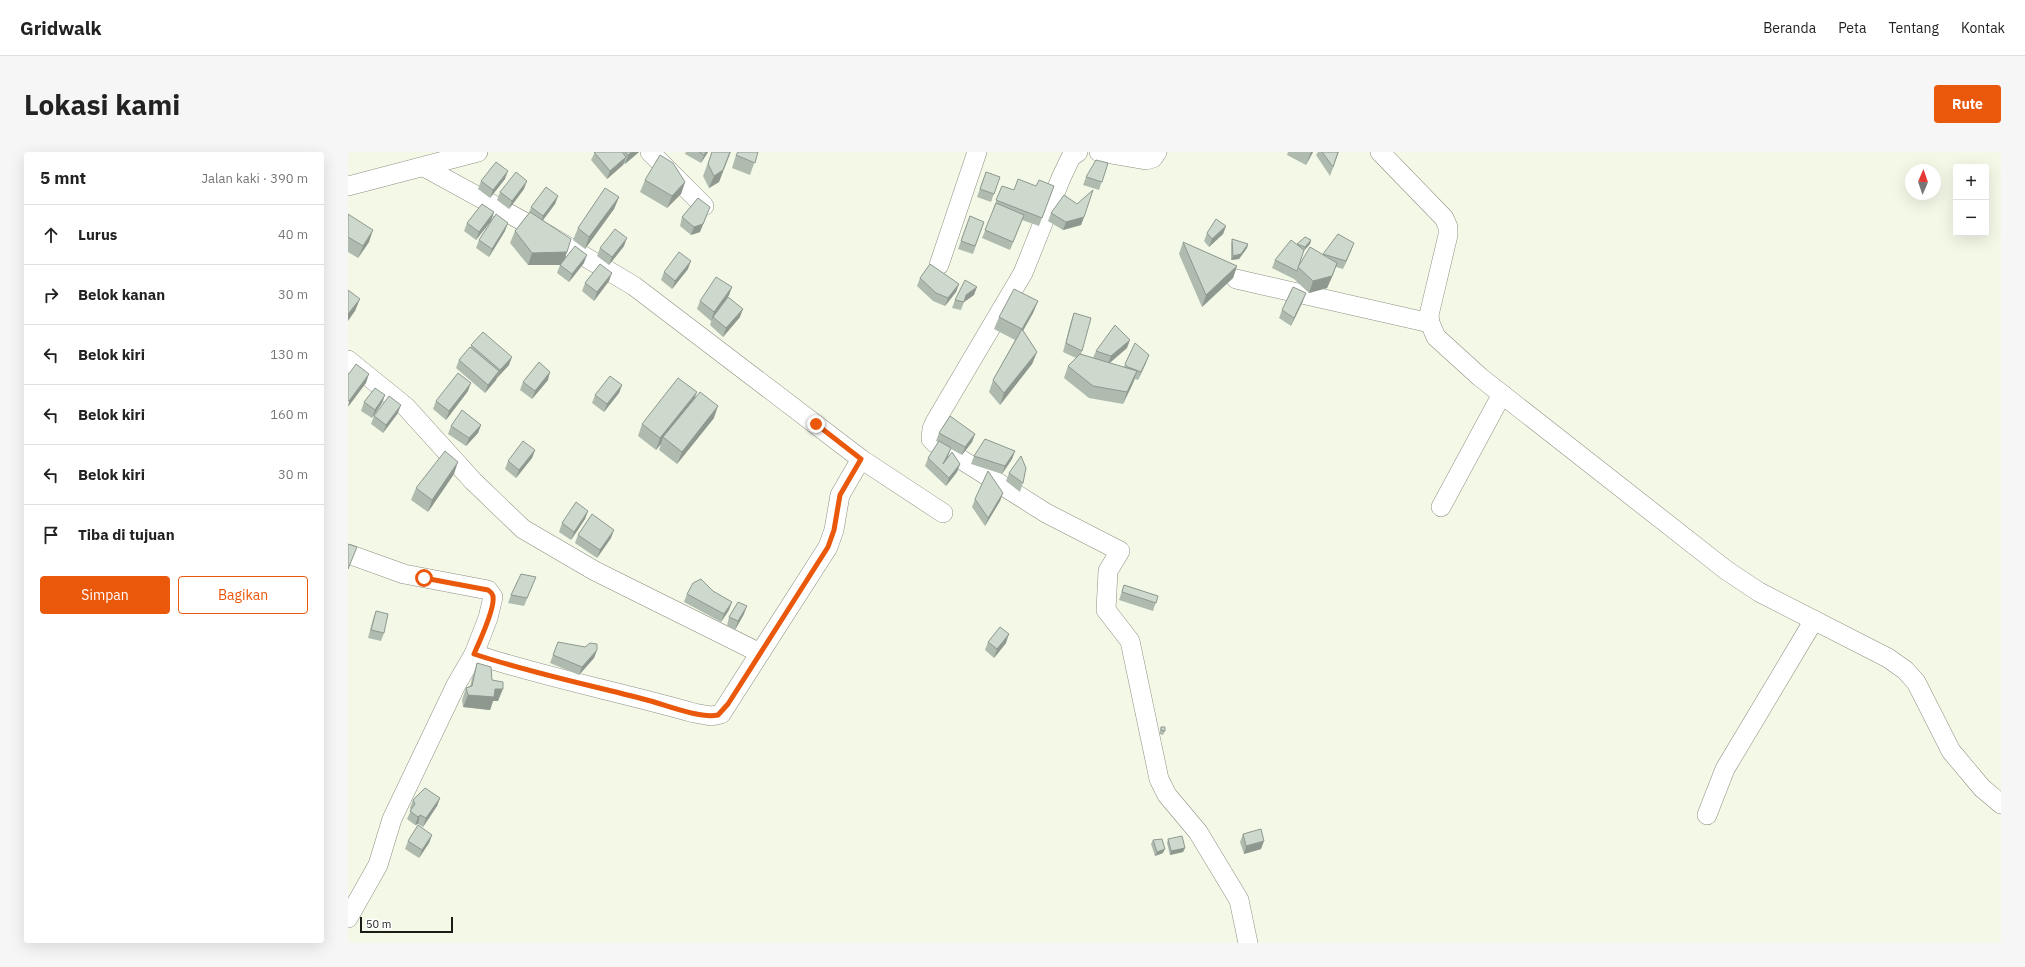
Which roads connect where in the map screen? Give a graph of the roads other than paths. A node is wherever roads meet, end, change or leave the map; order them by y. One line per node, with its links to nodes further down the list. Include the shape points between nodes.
1 (478, 152): 8 (street)
2 (650, 152): 10 (street)
3 (977, 152): 11 (street)
4 (1078, 152): 26 (street, via 1071,157 1061,178 1023,273 935,422 931,439 935,444 1046,513 1120,551 1108,571 1106,610 1130,641 1159,779 1168,796 1198,832 1239,900)
5 (1100, 152): 6 (street, via 1146,160)
6 (1157, 152)
7 (1380, 152): 13 (street, via 1447,224 1448,235 1431,307)
8 (424, 167): 9 (street); 16 (street, via 550,236 634,286)
9 (348, 186)
10 (704, 206)
11 (939, 265)
12 (1236, 279): 13 (street)
13 (1430, 322): 15 (street, via 1439,340)
14 (348, 360): 21 (street, via 406,407 473,481 523,529 594,571)
15 (1502, 394): 17 (street); 20 (street, via 1726,570 1753,588)
16 (861, 459): 18 (street); 21 (street, via 840,495 834,530 828,547)
17 (1441, 507)
18 (943, 514)
19 (348, 554): 22 (street, via 404,574 490,592 493,600)
20 (1814, 620): 23 (street, via 1888,658 1905,670 1916,682 1951,751 1982,788); 24 (street, via 1725,769)
21 (760, 653): 22 (street, via 724,712 715,716 577,684)
22 (474, 654): 25 (street, via 456,685 392,819 378,865)
23 (2001, 804)
24 (1707, 815)
25 (348, 918)
26 (1248, 943)

